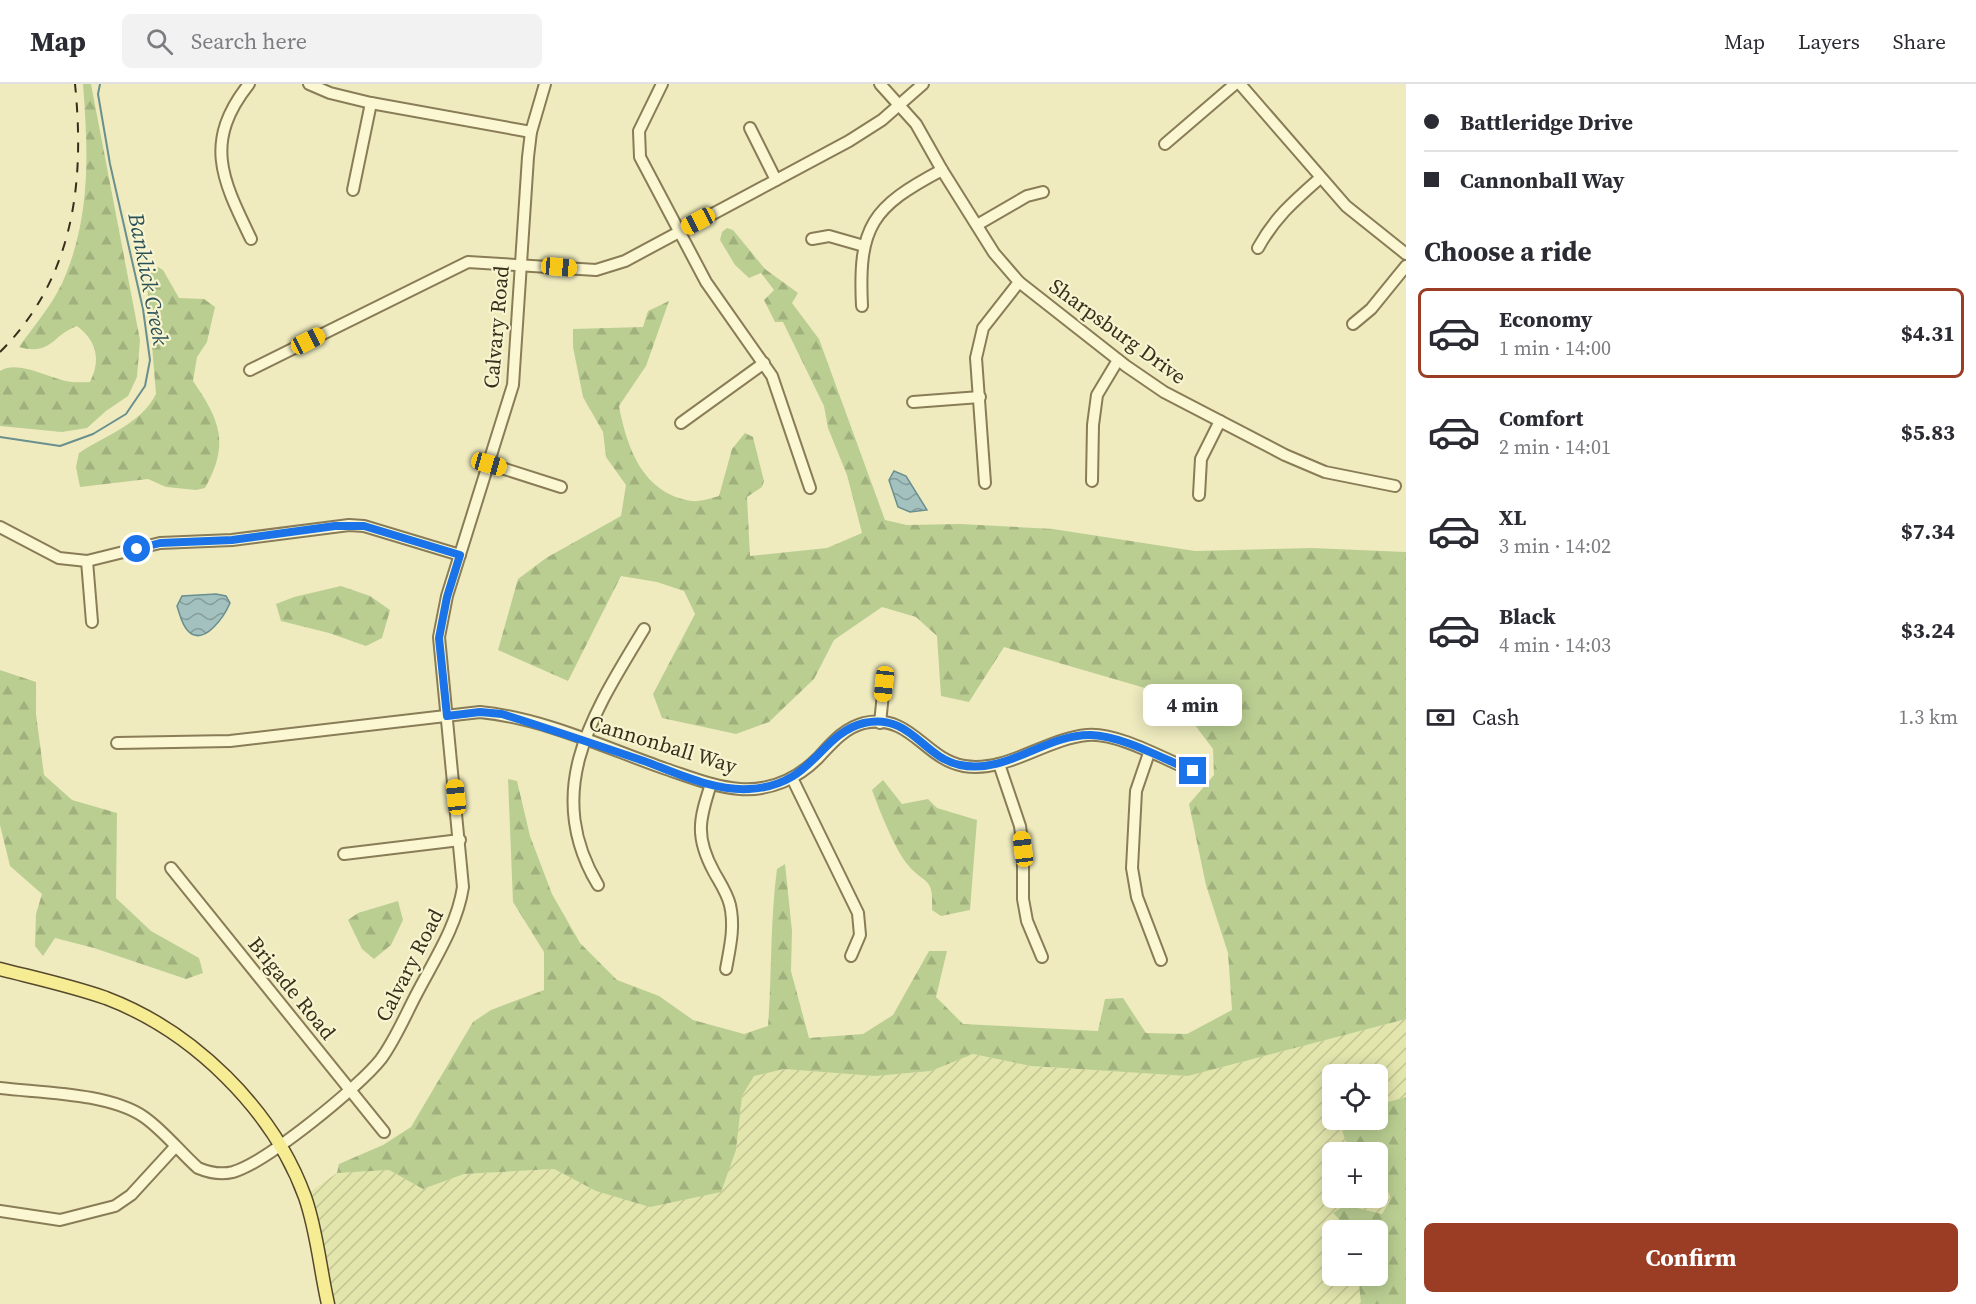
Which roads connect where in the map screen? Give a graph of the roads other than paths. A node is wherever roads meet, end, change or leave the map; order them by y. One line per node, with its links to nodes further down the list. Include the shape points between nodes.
1 (249, 84): 21 (street, via 226,120 221,154 229,194)
2 (309, 84): 9 (street)
3 (544, 84): 12 (street, Calvary Road)
4 (662, 84): 20 (street, via 639,131 638,146)
5 (880, 84): 10 (street, Sharpsburg Drive)
6 (923, 84): 10 (street)
7 (1235, 84): 13 (street)
8 (1240, 84): 15 (street)
9 (371, 103): 12 (street); 17 (street)
10 (899, 104): 14 (street, Sharpsburg Drive, via 916,124); 16 (street, via 849,141)
11 (750, 128): 16 (street)
12 (531, 132): 26 (street, Calvary Road)
13 (1165, 144)
14 (942, 170): 19 (street, Sharpsburg Drive); 23 (street, via 890,201 878,214)
15 (1320, 178): 24 (street, via 1269,226); 25 (street, via 1346,206)
16 (776, 180): 20 (street)
17 (353, 190)
18 (1043, 192): 19 (street, via 1027,196)
19 (976, 225): 28 (street, Sharpsburg Drive)
20 (679, 232): 26 (street, via 625,261 596,270); 32 (street, via 706,282)
21 (251, 239)
22 (812, 239): 23 (street, via 829,236)
23 (864, 246): 29 (street, via 860,270)
24 (1258, 248)
25 (1406, 254)
26 (522, 264): 33 (street, via 461,264); 38 (street, Calvary Road, via 513,385)
27 (1406, 266): 30 (street, via 1371,309)
28 (1019, 282): 31 (street, Sharpsburg Drive); 34 (street, via 983,328 976,358)
29 (862, 306)
30 (1353, 324)
31 (1118, 360): 36 (street, Sharpsburg Drive, via 1164,392); 39 (street, via 1096,395)
32 (764, 363): 37 (street); 43 (street, via 780,396)
33 (250, 370)
34 (980, 397): 35 (street); 40 (street)
35 (913, 402)
36 (1220, 421): 42 (street, Sharpsburg Drive, via 1325,472); 44 (street, via 1201,459)
37 (681, 423)
38 (489, 464): 41 (street); 46 (street, Calvary Road)
39 (1092, 481)
40 (985, 483)
41 (561, 486)
42 (1395, 486)
43 (810, 488)
44 (1198, 495)
45 (0, 527): 47 (street, via 59,558)
46 (460, 555): 47 (street, via 364,526 348,525 232,540 160,543); 51 (street, Calvary Road, via 439,638)
47 (87, 561): 48 (street)
48 (92, 622)
49 (644, 629): 53 (street, via 597,706)
50 (884, 684): 52 (street)
51 (447, 716): 53 (street, Cannonball Way, via 502,714); 54 (street, Cannonball Way, via 230,741); 60 (street, Calvary Road)
52 (880, 723): 56 (street, Cannonball Way, via 907,729 937,755 952,762 970,766); 58 (street, Cannonball Way, via 851,728)
53 (584, 740): 59 (street, Cannonball Way); 63 (street, via 575,767 573,800 579,846)
54 (117, 743)
55 (1149, 753): 56 (street, Cannonball Way, via 1119,740 1089,735); 57 (street, Cannonball Way); 66 (street, via 1136,791 1132,868 1137,897)
56 (999, 764): 65 (street, via 1020,826 1023,899 1027,921)
57 (1193, 771)
58 (792, 778): 59 (street, Cannonball Way, via 775,786 750,789); 64 (street, via 858,913 860,935)
59 (711, 784): 68 (street, via 700,837 731,908)
60 (460, 840): 61 (street); 70 (street, Calvary Road, via 463,888 455,920 386,1052)
61 (344, 854)
62 (171, 868): 70 (street, Brigade Road)
63 (598, 885)
64 (851, 956)
65 (1042, 957)
66 (1161, 960)
67 (0, 969): 72 (main road, via 108,999 180,1038 227,1079)
68 (726, 969)
69 (0, 1088): 73 (street, Calvary Road, via 117,1104 147,1119)
70 (348, 1090): 71 (street, Brigade Road); 72 (street, Calvary Road)
71 (384, 1132)
72 (281, 1146): 73 (street, Calvary Road, via 225,1174 198,1168); 75 (main road, via 310,1213)
73 (175, 1147): 74 (street, via 115,1206 60,1220)
74 (0, 1211)
75 (328, 1304)

